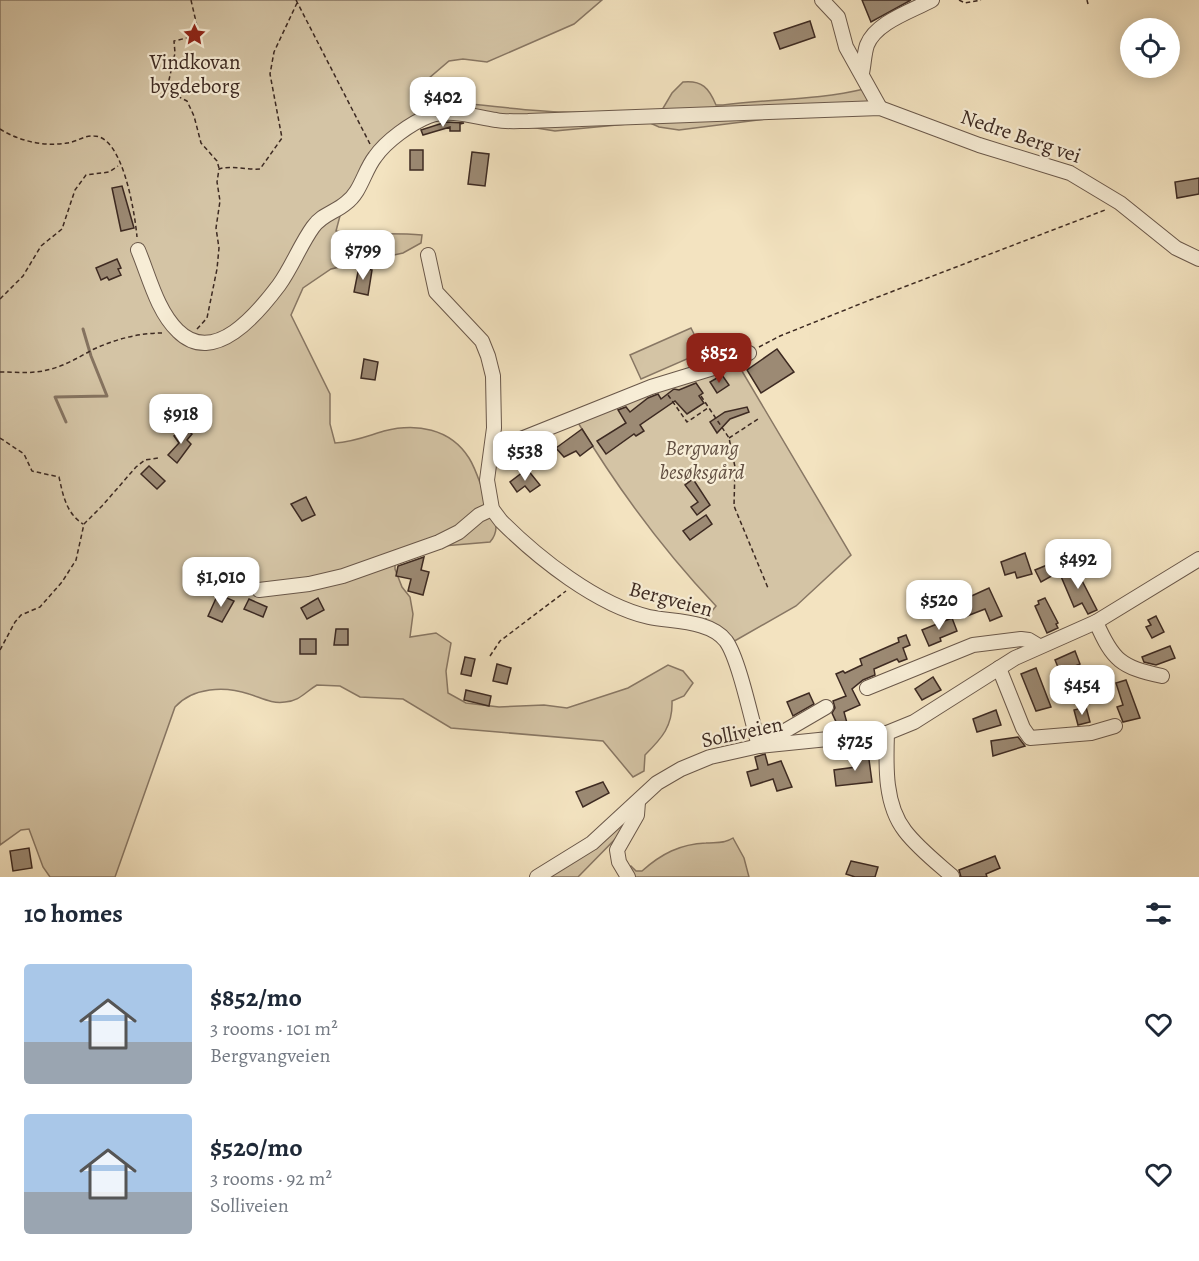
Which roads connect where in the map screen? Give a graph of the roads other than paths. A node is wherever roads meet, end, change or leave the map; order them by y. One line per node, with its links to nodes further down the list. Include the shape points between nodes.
1 (932, 0): 3 (street, via 872,36)
2 (829, 2): 3 (street, via 846,46)
3 (862, 73): 4 (street)
4 (880, 108): 5 (street, via 528,121 451,113 429,116 399,134 375,156 356,193 315,225 280,284 231,335 215,343 202,343 178,332 167,317); 7 (street, Nedre Berg vei, via 1070,173 1120,203 1176,248)
5 (138, 250)
6 (428, 255): 9 (street, via 436,292 482,341 489,356 494,397)
7 (1199, 259)
8 (749, 352): 9 (street)
9 (492, 453): 10 (street, via 486,473)
10 (492, 509): 12 (street, via 439,542 343,576); 21 (street, Bergveien, via 513,533 608,603 648,617 701,626 726,641)
11 (1198, 562): 13 (street, Solliveien)
12 (259, 590)
13 (1096, 622): 14 (street, Solliveien); 16 (street, via 1118,660 1133,670)
14 (1039, 646): 15 (street, Solliveien); 17 (street, via 1021,639 973,645)
15 (999, 668): 19 (street, via 1030,738 1091,733); 20 (street, Solliveien, via 914,722)
16 (1162, 676)
17 (867, 688)
18 (826, 707): 21 (street)
19 (1115, 726)
20 (887, 733): 21 (street, Solliveien); 23 (street, via 886,774 903,830)
21 (759, 746): 22 (street, Solliveien, via 710,757 681,769 657,783)
22 (638, 802): 24 (street, Solliveien, via 592,843); 25 (street, via 637,815 617,850)
23 (952, 876)
24 (537, 877)
25 (628, 877)

